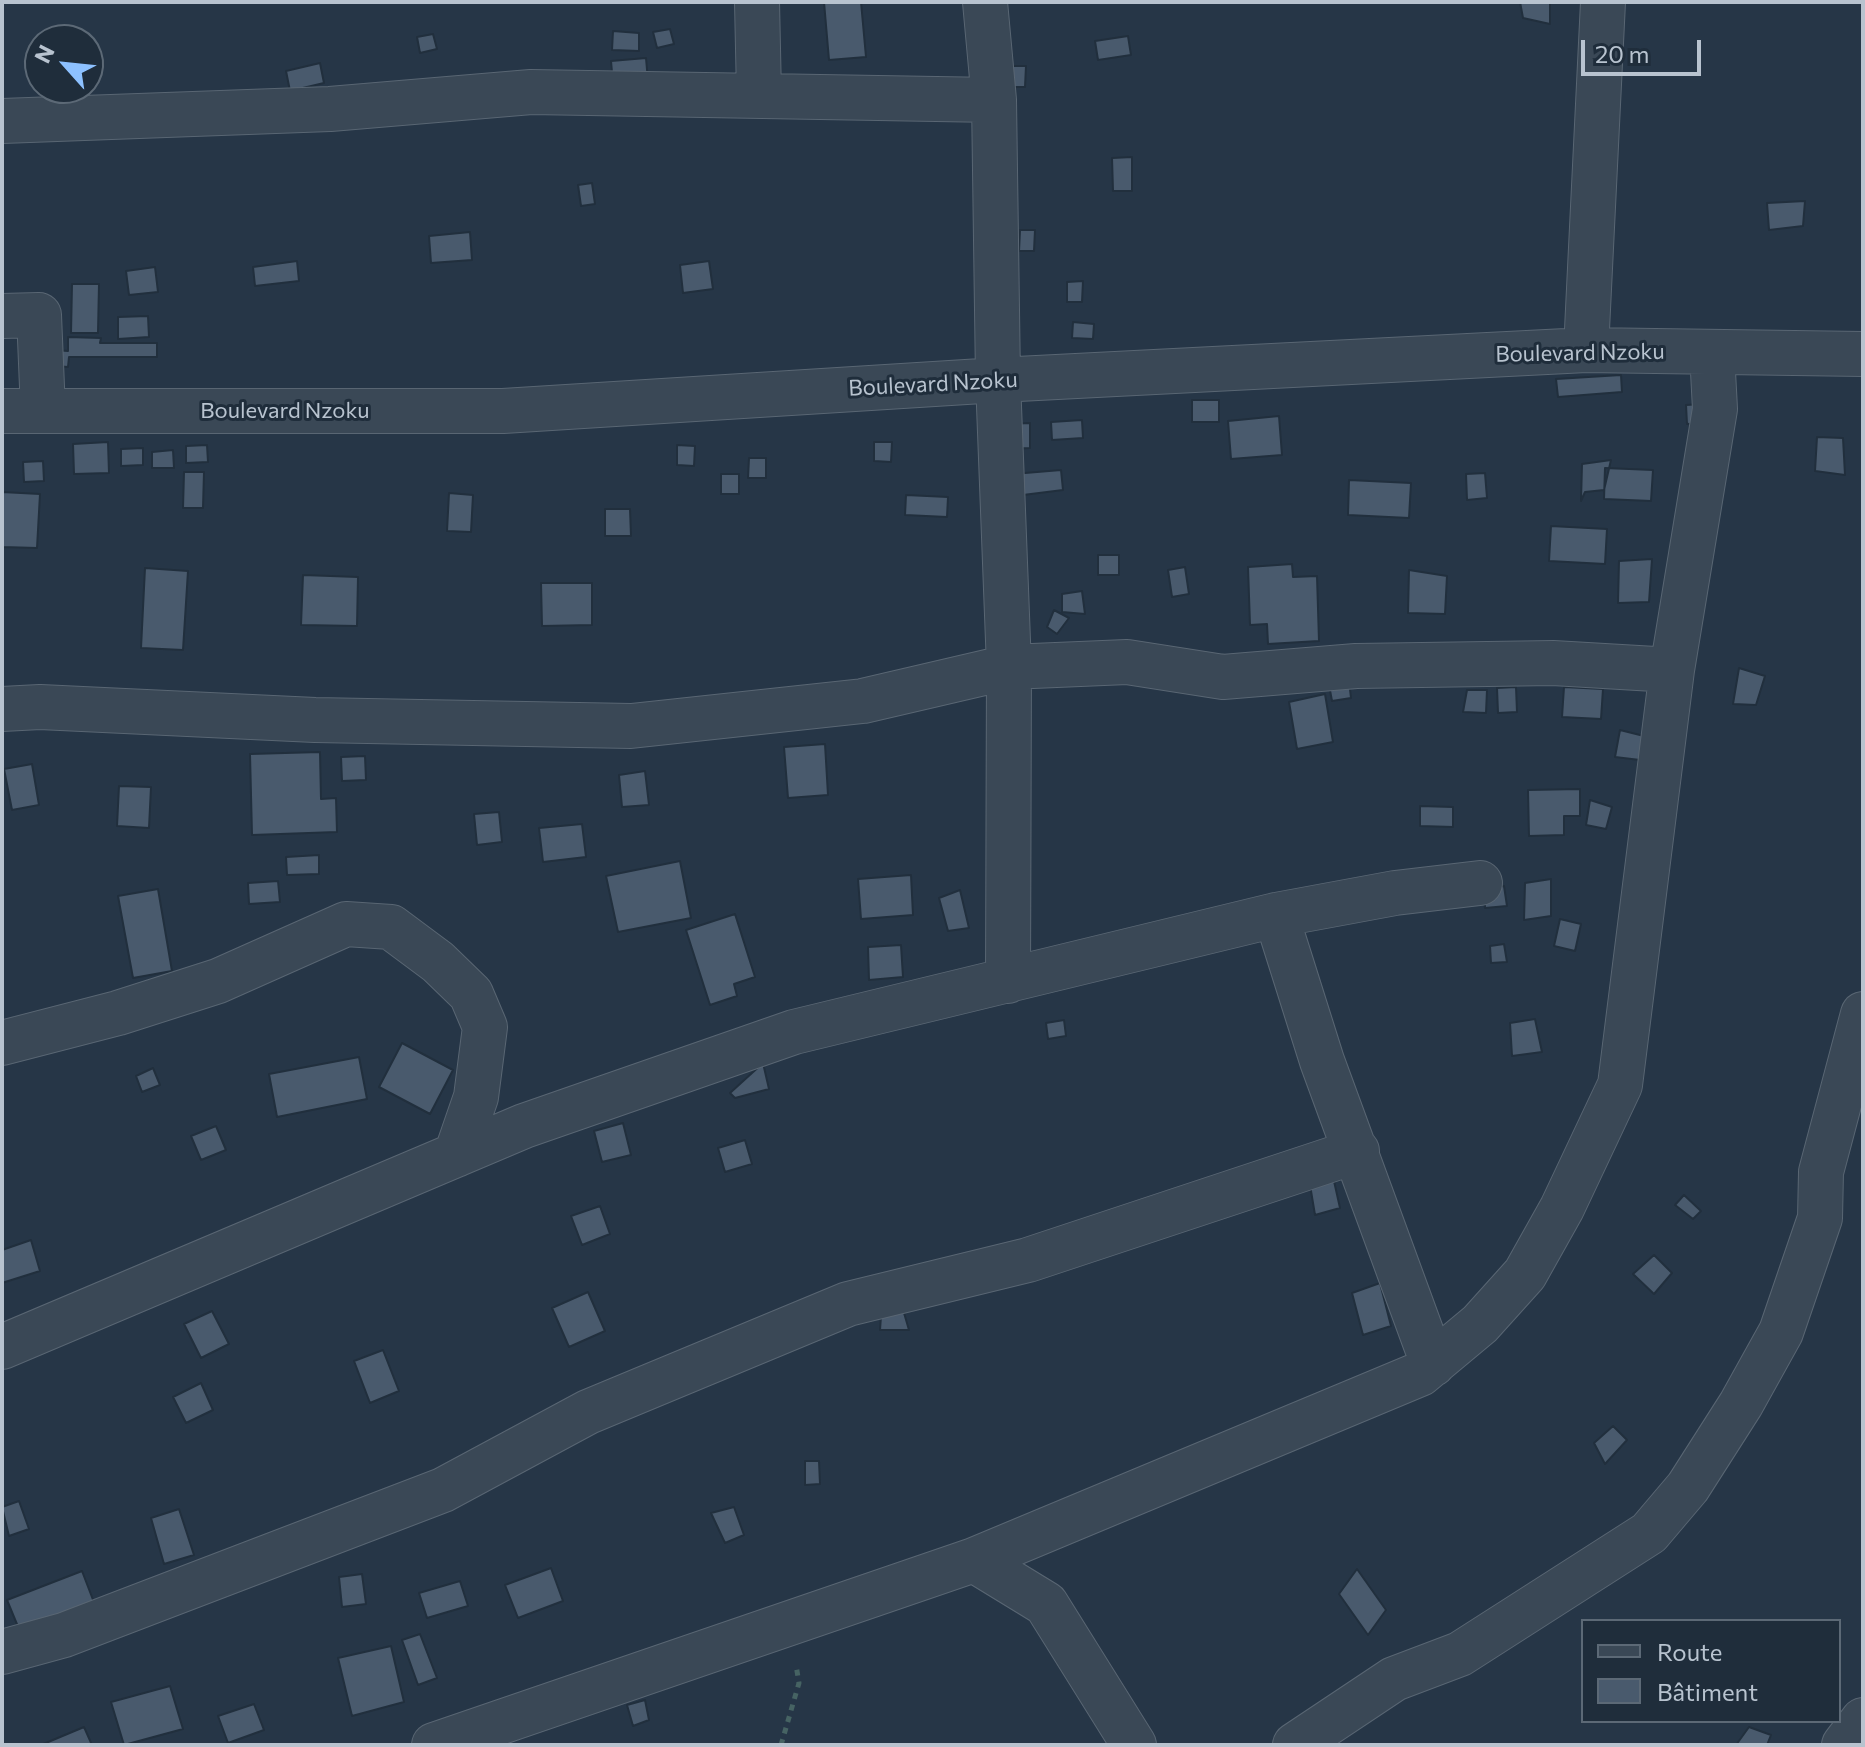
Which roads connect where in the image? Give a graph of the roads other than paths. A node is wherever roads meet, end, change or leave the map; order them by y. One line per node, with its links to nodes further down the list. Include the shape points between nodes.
1 (757, 2): 4 (street)
2 (985, 2): 5 (street)
3 (1603, 2): 8 (street)
4 (759, 95): 5 (street); 6 (street, via 531,92 330,109)
5 (994, 100): 11 (street)
6 (2, 121)
7 (2, 316): 12 (street, via 39,315)
8 (1586, 350): 9 (street, Boulevard Nzoku); 11 (street, Boulevard Nzoku)
9 (1712, 353): 10 (street, Boulevard Nzoku); 14 (street, via 1715,409)
10 (1863, 354)
11 (998, 380): 12 (street, Boulevard Nzoku, via 503,411); 13 (street)
12 (22, 411)
13 (1009, 667): 14 (street, via 1127,662 1223,677 1356,666 1553,663); 15 (street, via 863,701 631,726); 18 (street)
14 (1672, 670): 24 (street, via 1620,1085 1525,1274 1480,1324)
15 (2, 709)
16 (1480, 883): 17 (street)
17 (1276, 915): 18 (street); 21 (street)
18 (1008, 981): 22 (street, via 794,1032)
19 (1863, 1014): 30 (street, via 1821,1172 1820,1218 1781,1332 1688,1487 1649,1533 1460,1654 1394,1679)
20 (2, 1043): 22 (street, via 218,981 346,924 391,927 471,994 485,1027 476,1097)
21 (1357, 1151): 24 (street); 26 (street, via 1028,1260 848,1304 588,1412 443,1490 64,1635)
22 (456, 1155): 23 (street)
23 (2, 1347)
24 (1433, 1364): 25 (street, via 1420,1374)
25 (974, 1560): 28 (street); 29 (street, via 1046,1604)
26 (2, 1652)
27 (1863, 1720): 31 (street)
28 (434, 1745)
29 (1134, 1745)
30 (1295, 1745)
31 (1844, 1745)

